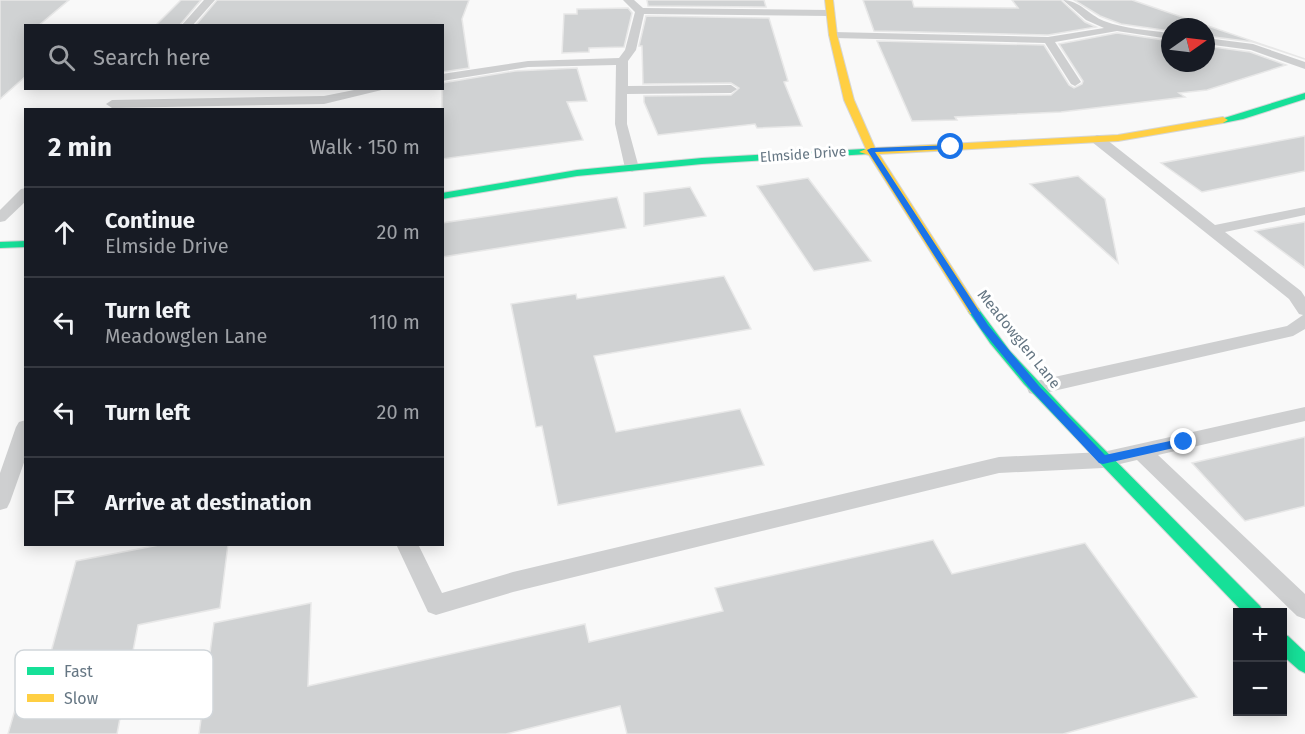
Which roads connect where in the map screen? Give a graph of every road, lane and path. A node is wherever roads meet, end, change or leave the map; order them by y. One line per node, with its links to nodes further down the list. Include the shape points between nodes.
1 (210, 0): 6 (lane)
2 (628, 0): 5 (lane)
3 (1068, 0): 7 (lane, via 1090,20)
4 (830, 6): 5 (lane); 8 (street, Meadowglen Lane)
5 (640, 11): 12 (lane, via 630,50)
6 (188, 24)
7 (1113, 29): 9 (lane); 10 (lane)
8 (833, 35): 10 (lane); 23 (street, Meadowglen Lane, via 849,100)
9 (1161, 35)
10 (1048, 40): 15 (lane)
11 (1215, 42): 13 (lane, via 1253,47)
12 (622, 61): 14 (lane, via 528,64); 19 (lane)
13 (1305, 66)
14 (444, 78)
15 (1076, 82)
16 (731, 89): 19 (lane)
17 (124, 90): 21 (lane)
18 (374, 90): 21 (lane, via 324,100)
19 (621, 90): 24 (lane, via 621,124)
20 (1305, 96): 22 (street, Elmside Drive, via 1240,117)
21 (109, 107)
22 (1097, 140): 23 (street, Elmside Drive); 29 (lane)
23 (871, 150): 24 (street, Elmside Drive); 34 (street, Meadowglen Lane, via 984,327)
24 (632, 168): 26 (street, Elmside Drive, via 577,173)
25 (24, 194): 28 (lane)
26 (444, 196)
27 (1305, 211): 29 (lane)
28 (0, 218)
29 (1212, 230): 32 (lane, via 1295,295)
30 (24, 244): 31 (street)
31 (0, 245)
32 (1305, 310)
33 (1305, 321): 34 (lane, via 1293,330)
34 (1036, 388): 38 (street, Meadowglen Lane)
35 (1305, 414): 37 (lane)
36 (24, 433): 39 (lane)
37 (1141, 451): 38 (lane); 42 (lane)
38 (1103, 460): 40 (lane, via 999,465 513,582 436,605); 41 (street, Meadowglen Lane)
39 (0, 502)
40 (407, 546)
41 (1250, 608)
42 (1305, 609)
43 (1287, 647): 44 (street)
44 (1305, 664)

